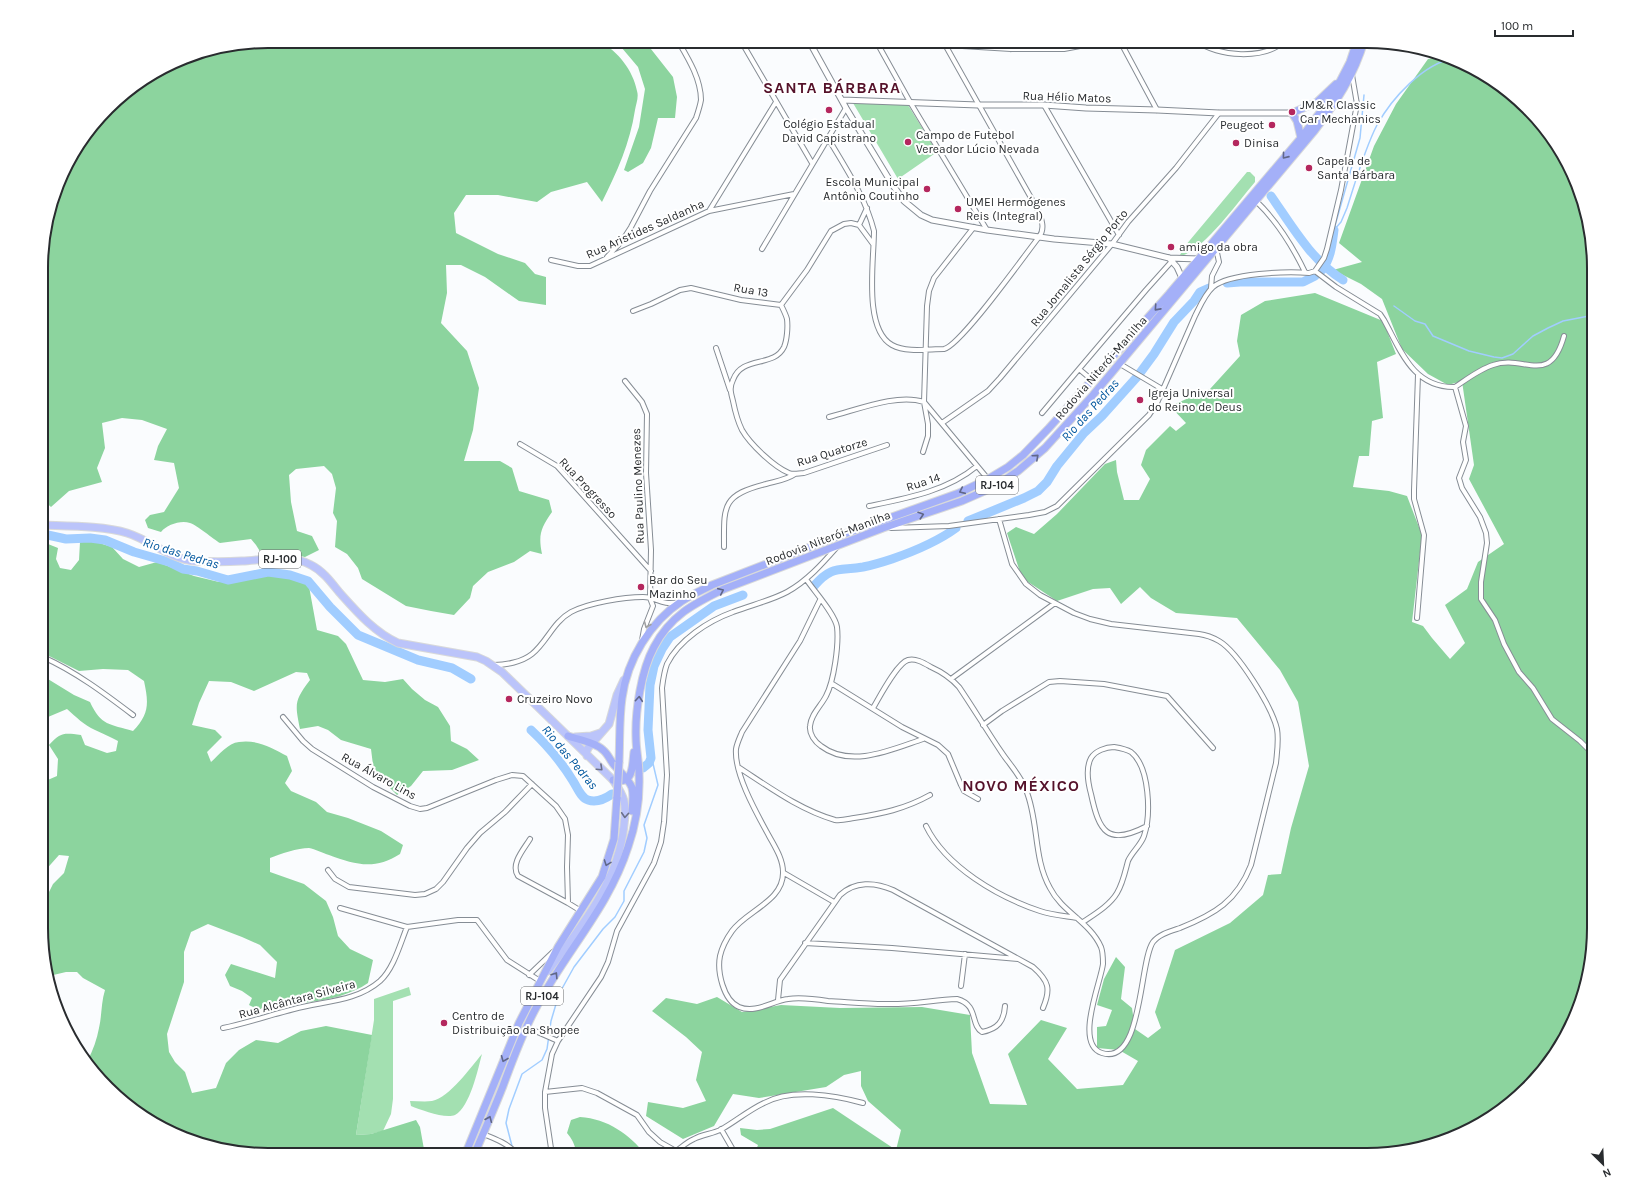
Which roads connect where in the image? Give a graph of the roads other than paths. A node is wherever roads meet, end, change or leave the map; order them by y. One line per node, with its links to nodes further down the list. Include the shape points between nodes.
1 (682, 48): 41 (street, via 695,74 701,99 696,118 650,191 631,228)
2 (745, 48): 17 (street)
3 (813, 48): 16 (street)
4 (880, 48): 18 (street)
5 (947, 48): 19 (street)
6 (1000, 48): 13 (street)
7 (1069, 48): 13 (street)
8 (1124, 48): 22 (street)
9 (1207, 48): 10 (street, via 1232,54)
10 (1274, 48)
11 (1355, 48): 15 (highway, Rodovia Niterói-Manilha / RJ-104)
12 (1362, 48): 14 (highway, Rodovia Niterói-Manilha / RJ-104)
13 (1011, 49)
14 (1352, 75): 29 (highway, Rodovia Niterói-Manilha / RJ-104, via 1337,102); 45 (street, via 1357,104 1341,190 1324,258)
15 (1343, 76): 24 (highway, via 1317,102); 26 (highway, Rodovia Niterói-Manilha / RJ-104, via 1326,106)
16 (842, 100): 18 (street, Rua Hélio Matos); 21 (street)
17 (776, 102): 27 (street); 31 (street)
18 (910, 102): 19 (street, Rua Hélio Matos); 34 (street)
19 (978, 105): 20 (street, Rua Hélio Matos); 36 (street, via 1039,212 1043,226)
20 (1044, 105): 22 (street, Rua Hélio Matos); 35 (street)
21 (846, 108): 25 (street); 33 (street, via 892,184 911,208 932,220)
22 (1157, 110): 23 (street, Rua Hélio Matos)
23 (1219, 113): 24 (street, Rua Hélio Matos); 35 (street, Rua Jornalista Sérgio Porto)
24 (1292, 113): 26 (highway)
25 (828, 138): 27 (street); 30 (street)
26 (1301, 138): 42 (highway, Rodovia Niterói-Manilha / RJ-104, one-way to 42)
27 (812, 163): 28 (street)
28 (794, 194): 31 (street, Rua Aristides Saldanha); 40 (street)
29 (1256, 201): 39 (highway, Rodovia Niterói-Manilha / RJ-104); 46 (street, via 1287,237)
30 (867, 208): 32 (street); 37 (street, via 874,232)
31 (709, 211): 41 (street, Rua Aristides Saldanha)
32 (859, 225): 37 (street); 49 (street, Rua 13, via 844,224 832,232)
33 (974, 227): 34 (street); 53 (street, via 934,278 927,306)
34 (987, 230): 36 (street)
35 (1119, 234): 38 (street, Rua Jornalista Sérgio Porto)
36 (1039, 237): 38 (street); 53 (street, via 966,332 947,348)
37 (874, 244): 53 (street, via 873,312 879,332 892,345 905,349)
38 (1112, 244): 44 (street); 65 (street, Rua Jornalista Sérgio Porto, via 988,391)
39 (1216, 247): 48 (street, via 1219,262 1212,276); 54 (highway, Rodovia Niterói-Manilha / RJ-104)
40 (762, 249)
41 (605, 259): 43 (street, Rua Aristides Saldanha, via 590,266)
42 (1199, 259): 44 (street); 47 (highway, Rodovia Niterói-Manilha / RJ-104)
43 (551, 260)
44 (1171, 260): 47 (street); 55 (street)
45 (1315, 271): 46 (street); 56 (street, via 1380,314 1406,362)
46 (1305, 272): 48 (street, via 1238,276)
47 (1182, 278): 57 (highway, Rodovia Niterói-Manilha / RJ-104, one-way to 57)
48 (1212, 288): 60 (street, via 1195,316)
49 (781, 305): 50 (street, Rua 13, via 741,300 691,288 680,290); 61 (street, via 787,319 784,347 769,359 739,369)
50 (633, 311)
51 (1564, 336): 59 (street, via 1556,356 1547,362 1538,365 1493,365)
52 (716, 348): 61 (street, Rua Quatorze)
53 (925, 350): 62 (street)
54 (1120, 364): 60 (street); 75 (highway, Rodovia Niterói-Manilha / RJ-104, one-way to 54, via 962,501 1007,480 1046,448)
55 (1079, 369): 57 (street); 63 (street)
56 (1418, 375): 59 (street, via 1437,385); 84 (street, via 1414,499 1424,527 1424,535)
57 (1092, 380): 71 (highway, Rodovia Niterói-Manilha / RJ-104, via 1023,455)
58 (625, 381): 78 (street, Rua Paulino Menezes, via 642,402 646,414)
59 (1455, 386): 103 (street, via 1466,426 1463,442 1466,460 1459,478 1464,492 1482,522 1487,538 1481,599 1519,672 1531,685 1552,719)
60 (1162, 389): 73 (street, via 1149,416 1057,506 1044,512)
61 (730, 390): 70 (street, Rua Quatorze, via 742,430 763,454 780,467)
62 (924, 402): 64 (street, via 905,399 891,401); 65 (street); 68 (street, via 928,436)
63 (1042, 413)
64 (830, 417)
65 (942, 423): 69 (street)
66 (520, 444): 78 (street, Rua Progresso, via 557,466)
67 (887, 445): 70 (street, Rua Quatorze)
68 (923, 452)
69 (978, 466): 71 (street); 72 (street, Rua 14, via 962,478 935,490)
70 (796, 474): 77 (street, via 780,481 752,487 731,499 726,506 724,518)
71 (988, 479): 82 (highway, Rodovia Niterói-Manilha / RJ-104, one-way to 82, via 959,493 712,586)
72 (869, 506)
73 (999, 519): 75 (street, via 949,526); 83 (street, via 1012,564 1019,576 1040,595)
74 (48, 525): 88 (main road, RJ-100, via 125,533 192,561 299,560 317,568 357,612 387,638 398,643 466,654)
75 (883, 528): 76 (highway, Rodovia Niterói-Manilha / RJ-104)
76 (839, 546): 79 (street); 99 (highway, Rodovia Niterói-Manilha / RJ-104, one-way to 76, via 645,666 654,647 675,618 701,600 724,589)
77 (724, 547)
78 (651, 572): 80 (street, Rua Paulino Menezes)
79 (806, 579): 81 (street); 136 (street, via 787,592 724,615 701,628 673,654 667,665 662,688 667,775 661,842 654,863 617,931 602,977)
80 (650, 598): 82 (street, via 666,604); 85 (street, Rua Paulino Menezes, one-way to 85, via 653,601 653,611 644,629); 87 (street, via 610,601 572,612 561,619 532,654)
81 (820, 600): 92 (street, via 833,615 837,628); 105 (street, via 800,642 742,732 736,748)
82 (681, 601): 85 (highway, Rodovia Niterói-Manilha / RJ-104, via 661,620)
83 (1055, 603): 91 (street); 122 (street, via 1074,613 1104,622 1199,634 1219,641 1239,661 1257,688 1273,717 1278,735 1271,787 1247,877 1240,889 1216,912 1158,937 1153,942 1129,1038 1124,1046 1111,1053 1102,1053 1096,1049 1090,1035 1103,956 1097,941)
84 (1417, 618)
85 (641, 645): 89 (highway, Rodovia Niterói-Manilha / RJ-104)
86 (48, 659): 94 (street, via 72,671)
87 (508, 663): 88 (street); 90 (street)
88 (490, 664): 90 (main road, RJ-100)
89 (629, 670): 97 (main road, via 617,695 609,724); 120 (highway, Rodovia Niterói-Manilha / RJ-104, one-way to 120, bridge, via 622,699 618,797 610,855 602,877)
90 (502, 672): 98 (main road, RJ-100)
91 (952, 679): 93 (street, via 924,663 908,660 896,670); 96 (street)
92 (832, 683): 93 (street); 100 (street, via 810,726 814,738 824,748 847,757 862,756)
93 (873, 708): 100 (street)
94 (133, 715)
95 (283, 717): 108 (street, Rua Álvaro Lins, via 312,749 373,787 420,809 512,775 523,776)
96 (983, 725): 102 (street, via 1049,682 1104,684 1167,696); 121 (street, via 1026,790 1041,868 1050,890)
97 (601, 733): 98 (main road, via 591,736); 101 (main road)
98 (568, 736): 101 (highway); 104 (main road, RJ-100)
99 (636, 737): 106 (highway, via 632,770); 114 (highway, Rodovia Niterói-Manilha / RJ-104, via 639,796 636,821)
100 (923, 739): 110 (street, via 943,749 964,791)
101 (592, 744): 104 (main road, via 587,750); 106 (highway, via 603,750 614,766)
102 (1213, 748)
103 (1587, 748)
104 (587, 756): 107 (main road, RJ-100, one-way to 107)
105 (738, 767): 109 (street, via 785,798 837,820 892,811 912,805); 116 (street, via 755,810 780,856)
106 (627, 778): 107 (highway, via 621,781); 114 (highway, via 634,791)
107 (613, 780): 129 (main road, one-way to 129, via 623,796 625,810 622,844 614,869 574,937)
108 (532, 784): 115 (street, via 480,833 443,882 425,894 415,895 349,886 335,879); 118 (street, Rua Álvaro Lins, via 556,806 567,826)
109 (930, 795)
110 (978, 799)
111 (926, 826): 121 (street, via 950,858 990,888 1018,903)
112 (1147, 826): 112 (street, via 1147,791 1138,760 1131,752 1122,748 1112,747 1096,753 1091,758 1088,768 1088,783 1099,825 1115,835 1126,836); 122 (street, via 1144,837 1129,861 1118,893)
113 (530, 839): 118 (street, via 518,859 516,873 521,879)
114 (628, 847): 134 (highway, Rodovia Niterói-Manilha / RJ-104, one-way to 114, via 549,984 612,889)
115 (328, 870)
116 (784, 873): 117 (street); 131 (street, via 782,884 776,894 733,930 726,940 720,955 719,969 726,993 739,1007 759,1008)
117 (834, 902): 124 (street); 127 (street, via 852,886 884,886 920,903)
118 (568, 903): 120 (street)
119 (340, 908): 123 (street)
120 (581, 912): 125 (highway, Rodovia Niterói-Manilha / RJ-104)
121 (1077, 918): 122 (street)
122 (1083, 922)
123 (407, 927): 128 (street, via 477,920 507,960); 135 (street, Rua Alcântara Silveira, via 390,968 381,980 368,989 353,996)
124 (805, 944): 126 (street); 131 (street, via 780,980)
125 (558, 947): 128 (street); 129 (highway, Rodovia Niterói-Manilha / RJ-104)
126 (965, 954): 127 (street); 130 (street)
127 (1020, 959): 133 (street, via 1033,966 1046,980 1048,997)
128 (529, 975): 129 (street)
129 (540, 981): 141 (highway, Rodovia Niterói-Manilha / RJ-104, one-way to 141, via 508,1049)
130 (961, 986)
131 (778, 1000): 132 (street, via 796,998 900,1005 957,998 970,1006 980,1032 999,1024)
132 (1005, 1006)
133 (1043, 1008)
134 (526, 1027): 136 (street); 140 (highway, Rodovia Niterói-Manilha / RJ-104, one-way to 134)
135 (223, 1028)
136 (558, 1041): 137 (street, via 548,1068)
137 (545, 1092): 144 (street); 145 (street, via 582,1088 597,1093 637,1115 654,1138)
138 (863, 1103): 139 (street, via 839,1097 786,1096 764,1102)
139 (721, 1129): 146 (street, via 694,1139); 147 (street)
140 (483, 1134): 142 (highway, Rodovia Niterói-Manilha / RJ-104); 143 (street)
141 (469, 1148)
142 (477, 1148)
143 (511, 1148)
144 (551, 1148)
145 (669, 1148)
146 (683, 1148)
147 (732, 1148)

